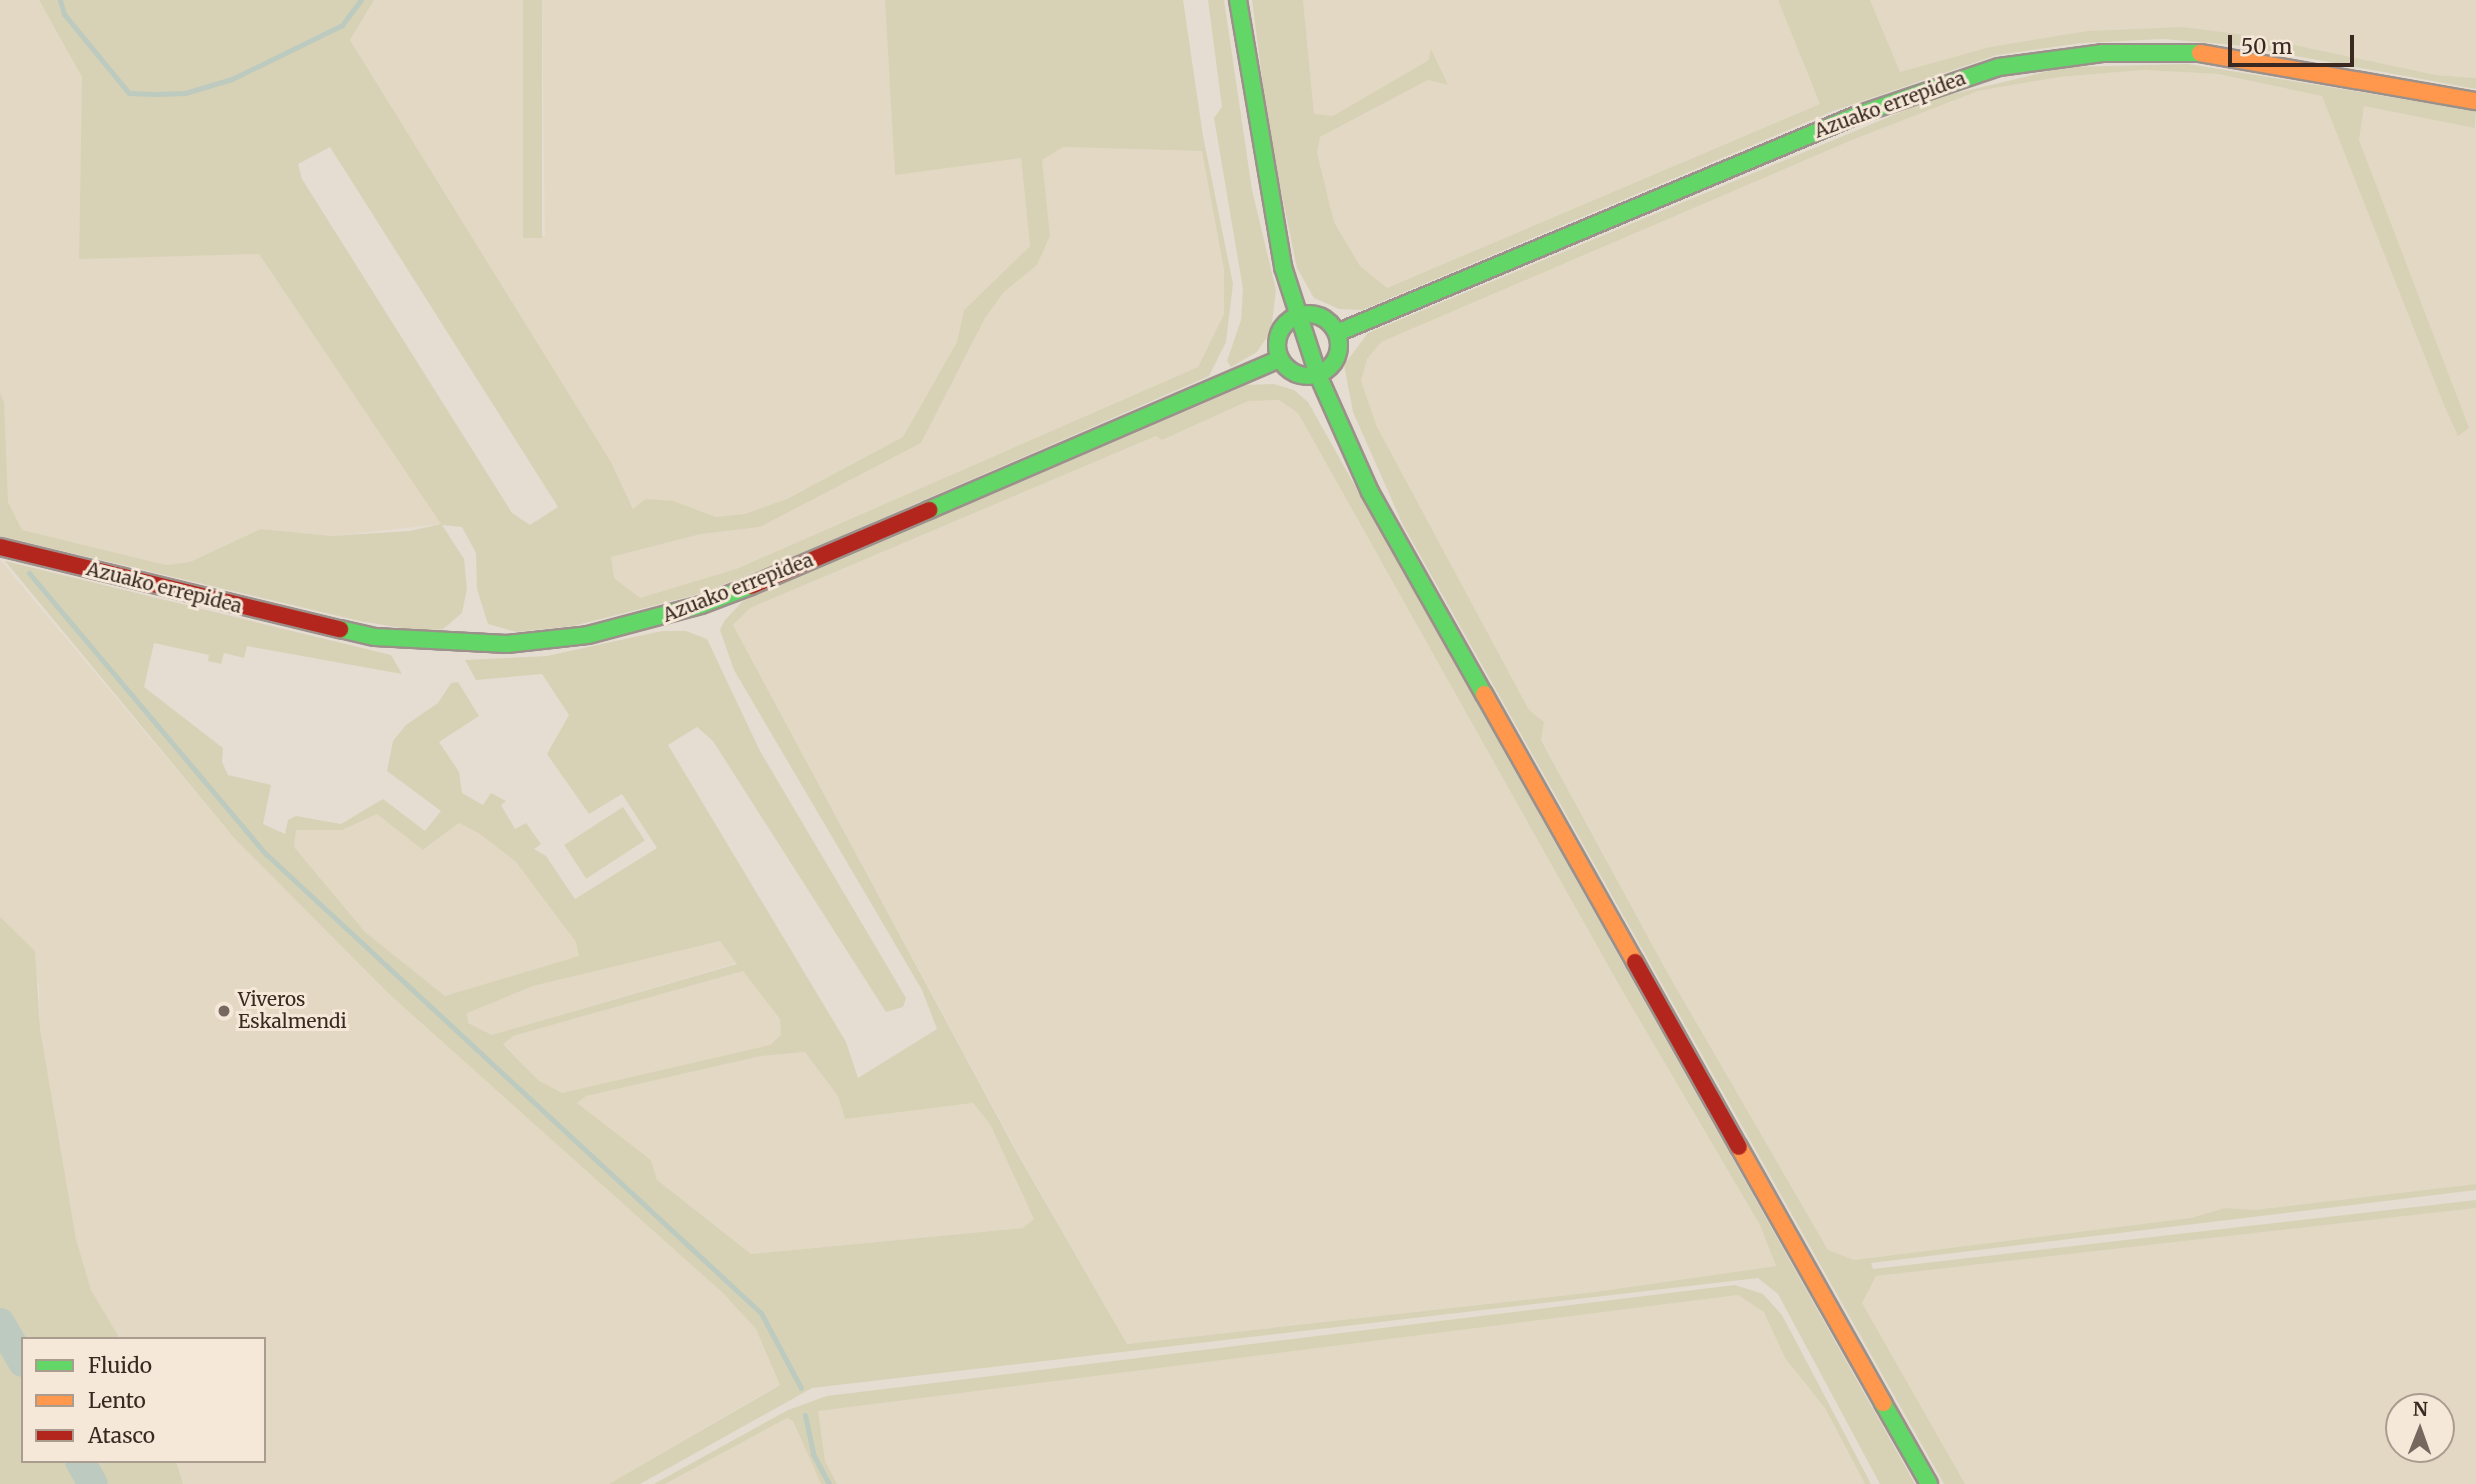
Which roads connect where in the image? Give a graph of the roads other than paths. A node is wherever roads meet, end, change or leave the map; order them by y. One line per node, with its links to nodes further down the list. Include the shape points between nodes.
1 (1238, 0): 3 (street, via 1269,199)
2 (2476, 101): 4 (street, Azuako errepidea, via 2198,53 2102,52 1999,67 1857,115)
3 (1297, 316): 4 (street, via 1321,317); 5 (street, via 1283,326 1277,342); 6 (street)
4 (1337, 333): 6 (street, via 1336,358)
5 (1280, 359): 6 (street, via 1303,376); 7 (street, Azuako errepidea, via 756,584 689,609 588,635 496,644 375,637)
6 (1318, 374): 8 (street, via 1370,492)
7 (0, 547)
8 (1929, 1484)

